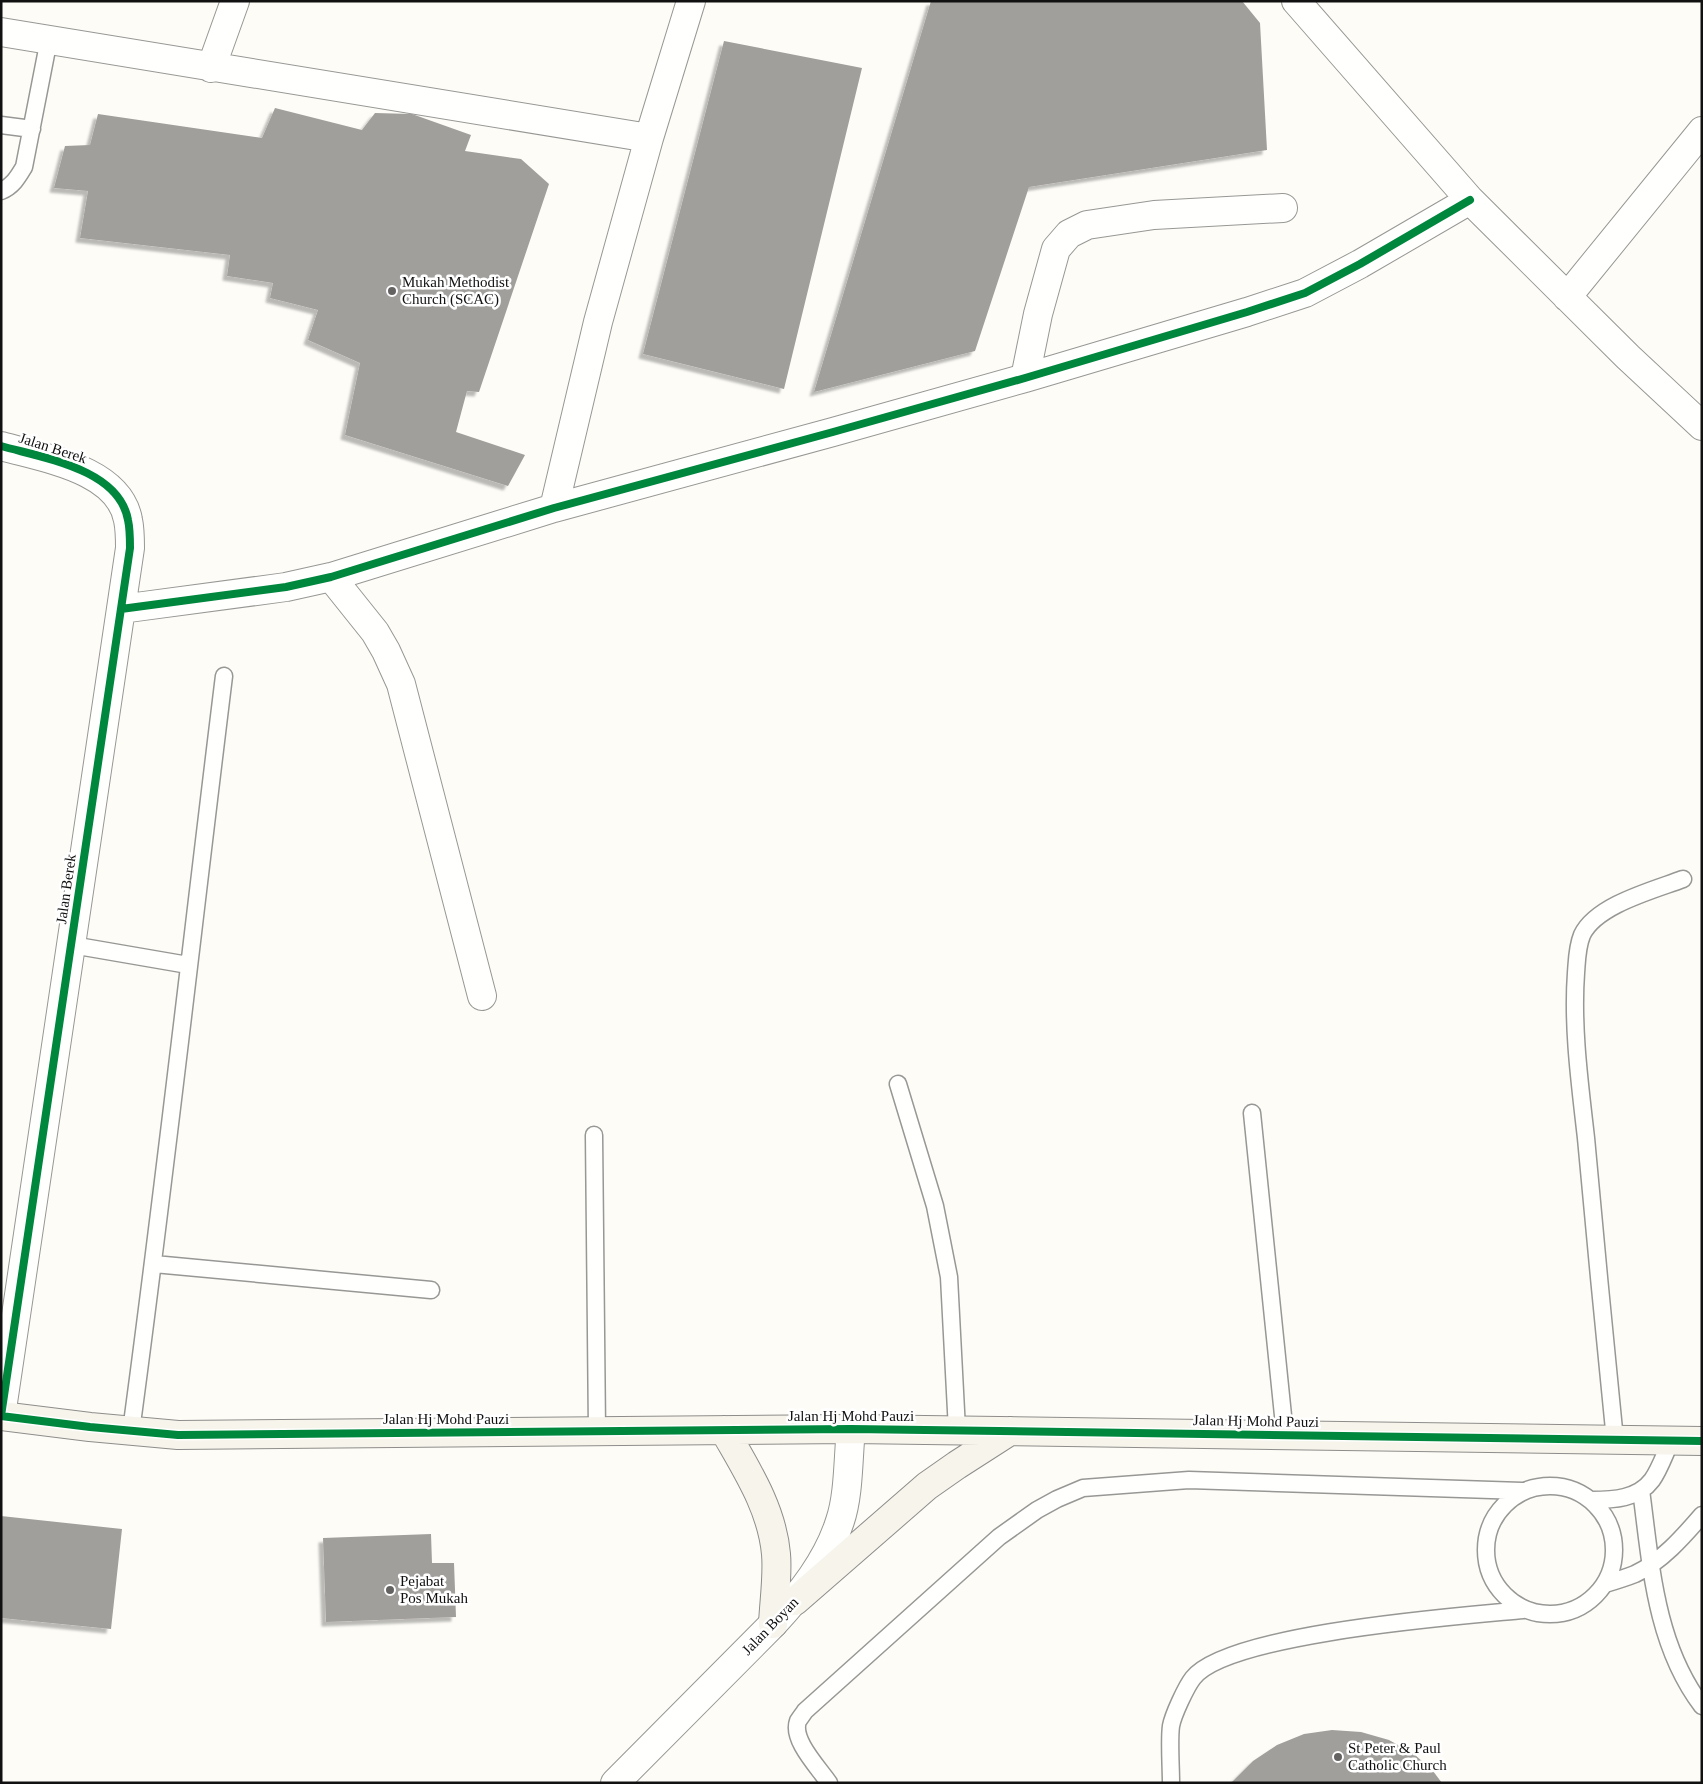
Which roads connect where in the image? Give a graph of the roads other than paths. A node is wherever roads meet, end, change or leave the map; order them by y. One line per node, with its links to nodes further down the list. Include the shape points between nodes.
1 (235, 1): 6 (street)
2 (691, 1): 10 (street)
3 (1296, 1): 12 (street)
4 (1, 32): 5 (street)
5 (49, 40): 6 (street); 8 (lane)
6 (211, 68): 10 (street)
7 (1, 125): 8 (lane)
8 (32, 129): 11 (lane, via 24,167 17,179)
9 (1702, 131): 14 (street)
10 (649, 138): 18 (street, via 598,322)
11 (1, 191)
12 (1470, 200): 14 (street); 15 (street, via 1305,292)
13 (1283, 208): 15 (street, via 1154,215 1087,225 1069,234 1056,249)
14 (1567, 297): 16 (street)
15 (1025, 378): 18 (street)
16 (1702, 426)
17 (1, 446): 20 (street, Jalan Berek, via 78,467 102,481 119,499 128,519 130,548)
18 (554, 508): 19 (street)
19 (331, 577): 20 (street, via 286,587); 25 (street, via 375,632 401,684)
20 (121, 609): 23 (street, Jalan Berek)
21 (224, 676): 24 (lane)
22 (1683, 879): 39 (lane, via 1626,901 1593,921 1583,935 1578,952 1574,996 1580,1079)
23 (72, 945): 24 (lane); 31 (street, Jalan Berek)
24 (188, 965): 29 (lane)
25 (482, 996)
26 (898, 1084): 34 (lane, via 935,1206 949,1277)
27 (1252, 1112): 38 (lane)
28 (594, 1135): 36 (lane)
29 (154, 1264): 30 (lane); 35 (lane)
30 (431, 1290)
31 (1, 1416): 35 (street, Jalan Hj Mohd Pauzi)
32 (851, 1429): 33 (street, Jalan Hj Mohd Pauzi); 34 (street, Jalan Hj Mohd Pauzi); 48 (street, Jalan Boyan, via 840,1521 812,1578)
33 (724, 1430): 36 (street, Jalan Hj Mohd Pauzi); 50 (street, via 755,1485 772,1530 777,1555)
34 (956, 1430): 37 (street, Jalan Hj Mohd Pauzi)
35 (131, 1431): 36 (street, Jalan Hj Mohd Pauzi, via 178,1435)
36 (597, 1431)
37 (1010, 1431): 38 (street, Jalan Hj Mohd Pauzi); 48 (street, via 927,1486)
38 (1285, 1435): 39 (street, Jalan Hj Mohd Pauzi)
39 (1615, 1440): 40 (street, Jalan Hj Mohd Pauzi)
40 (1670, 1441): 41 (street, Jalan Hj Mohd Pauzi); 42 (lane, via 1652,1480)
41 (1702, 1441)
42 (1641, 1490): 44 (lane, via 1614,1500); 46 (lane)
43 (1522, 1492): 44 (lane, via 1540,1486 1558,1486); 49 (lane, via 1506,1502 1495,1516 1487,1533 1485,1551 1488,1570 1496,1586); 53 (lane, via 1189,1480 1084,1488 1057,1499 999,1537 805,1711 798,1722 798,1735 804,1750)
44 (1592, 1500): 47 (lane, via 1612,1530 1615,1549)
45 (1702, 1515): 46 (lane, via 1680,1540)
46 (1650, 1565): 47 (lane); 51 (lane, via 1666,1640 1680,1671)
47 (1605, 1584): 49 (lane, via 1578,1608 1560,1614)
48 (795, 1601): 50 (street, Jalan Boyan)
49 (1523, 1610): 54 (lane, via 1400,1622 1286,1640 1211,1664 1194,1677 1171,1726)
50 (773, 1624): 52 (street, Jalan Boyan)
51 (1702, 1706)
52 (615, 1783)
53 (829, 1783)
54 (1171, 1783)

